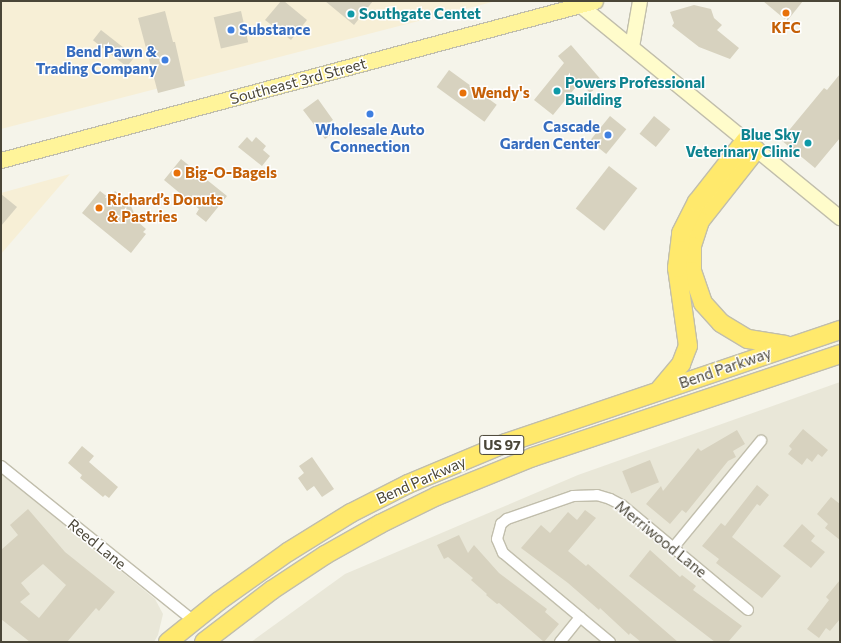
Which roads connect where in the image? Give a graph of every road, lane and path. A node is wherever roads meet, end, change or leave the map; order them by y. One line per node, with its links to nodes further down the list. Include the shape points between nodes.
1 (640, 1): 3 (main road)
2 (584, 2): 3 (main road); 5 (main road, Southeast 3rd Street)
3 (632, 47): 4 (main road)
4 (751, 145): 6 (main road); 8 (highway, via 700,221 692,246 693,276 703,303 726,327 754,340); 10 (highway, via 698,202 682,233 677,268 688,346 681,364)
5 (1, 160)
6 (840, 218)
7 (840, 330): 8 (highway, Bend Parkway / US 97)
8 (791, 346): 10 (highway, Bend Parkway / US 97)
9 (840, 354): 18 (highway, Bend Parkway / US 97, via 533,457 430,499 361,534 307,566)
10 (658, 390): 16 (highway, Bend Parkway / US 97, via 506,443 388,494 288,552)
11 (761, 441): 13 (street)
12 (1, 466): 16 (street, Reed Lane)
13 (673, 548): 14 (street, Merriwood Lane); 15 (street, Merriwood Lane, via 622,505 597,495 573,496 507,519 498,531 497,539 503,553)
14 (748, 610)
15 (580, 617): 19 (street); 20 (street, Merriwood Lane)
16 (194, 621): 17 (highway, Bend Parkway / US 97)
17 (168, 642)
18 (204, 642)
19 (560, 642)
20 (610, 642)

